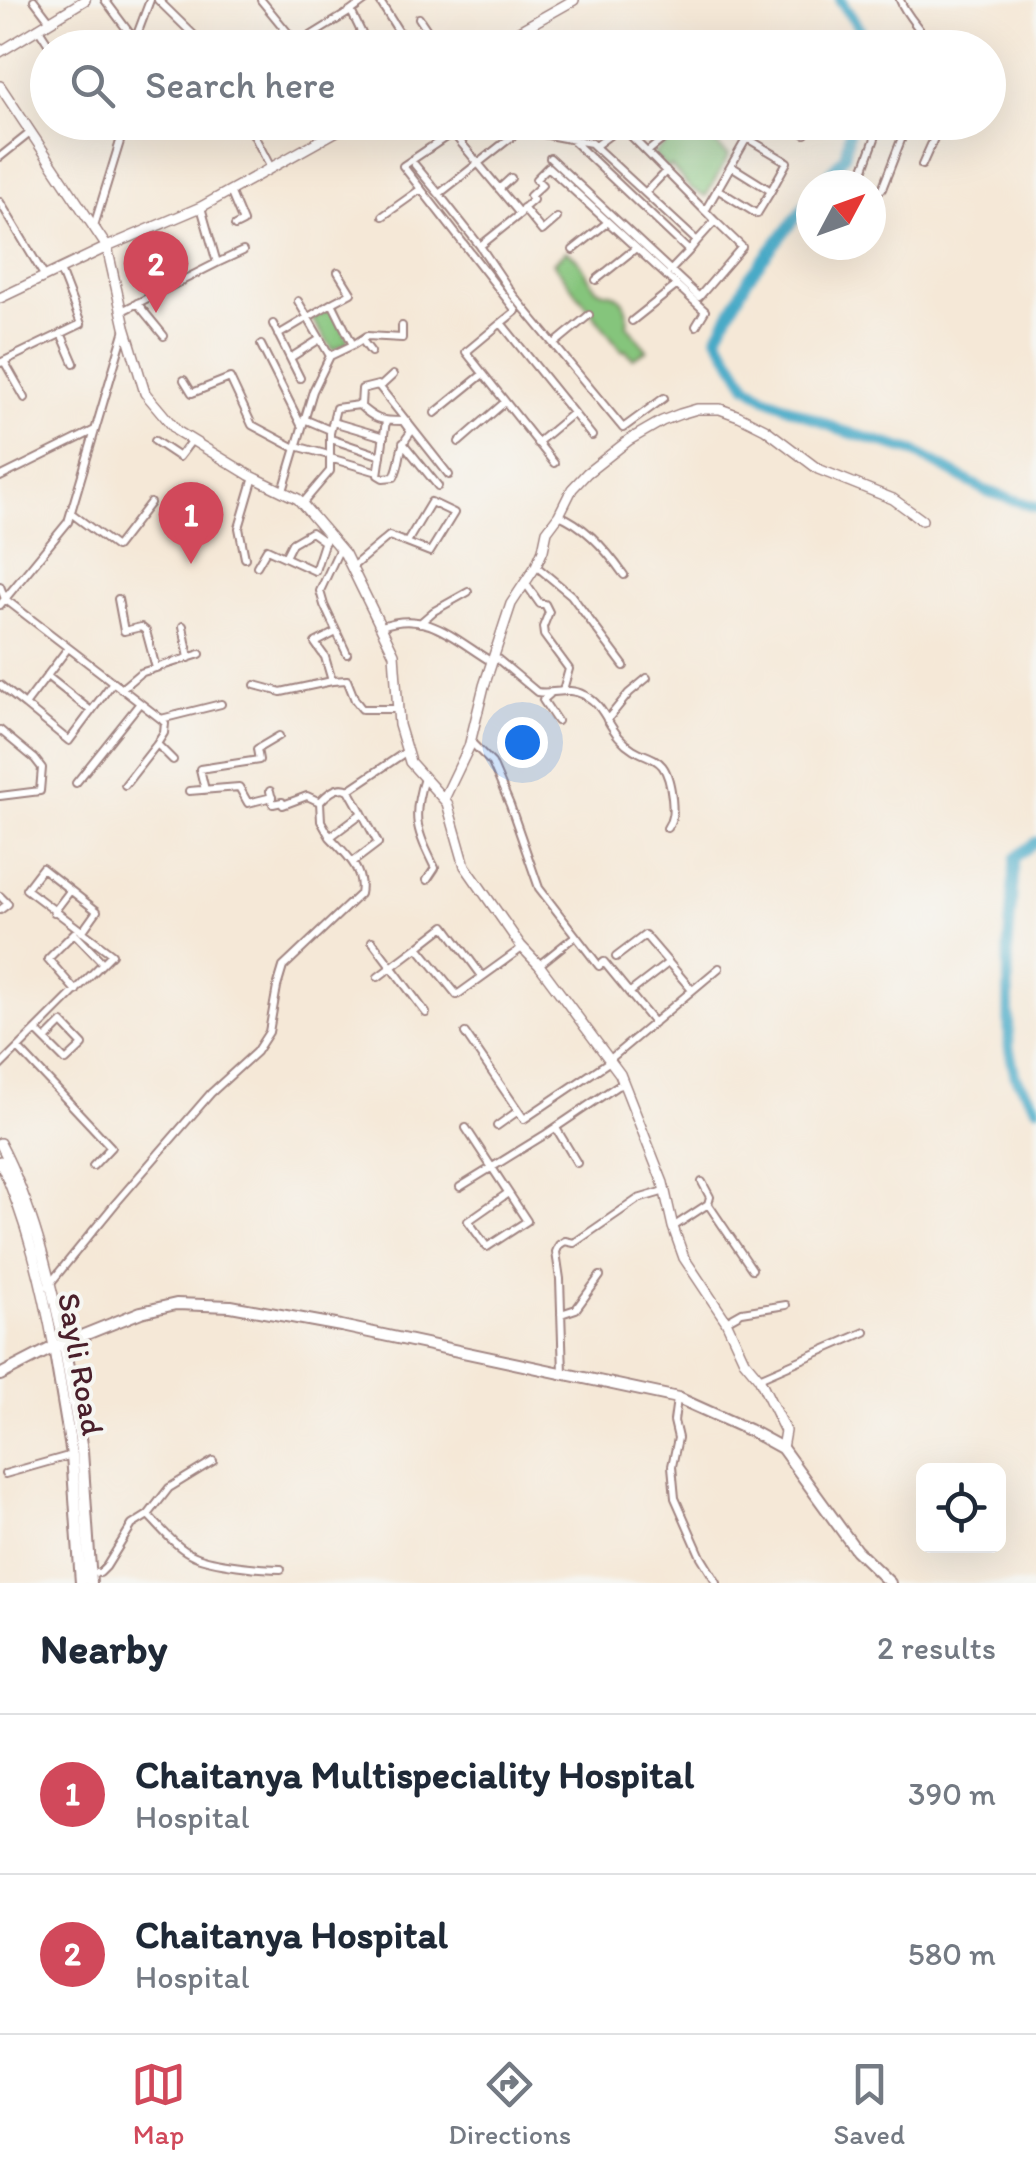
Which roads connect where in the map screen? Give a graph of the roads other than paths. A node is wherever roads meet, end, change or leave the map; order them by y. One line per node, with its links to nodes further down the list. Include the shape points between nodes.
1 (34, 0): 13 (street)
2 (85, 0): 13 (main road)
3 (105, 0): 16 (street)
4 (150, 0): 17 (street)
5 (158, 0): 18 (street)
6 (261, 0): 19 (street)
7 (366, 0): 11 (street)
8 (379, 0): 22 (street)
9 (574, 0): 24 (main road)
10 (900, 0): 25 (street)
11 (351, 11): 20 (street); 21 (street)
12 (419, 18): 23 (street)
13 (50, 21): 14 (main road)
14 (38, 28): 15 (main road)
15 (35, 30)
16 (124, 30)
17 (138, 30)
18 (188, 30)
19 (283, 30)
20 (320, 30)
21 (361, 30)
22 (398, 30)
23 (427, 30)
24 (520, 30)
25 (920, 30)
26 (30, 33): 27 (main road)
27 (0, 52)
28 (0, 86): 29 (main road)
29 (30, 133): 49 (street)
30 (35, 140): 76 (main road)
31 (121, 140): 76 (street)
32 (256, 140): 55 (street)
33 (321, 140): 55 (main road)
34 (442, 140): 60 (street, via 403,166)
35 (460, 140): 51 (street)
36 (508, 140): 51 (street)
37 (572, 140): 82 (street)
38 (576, 140): 47 (street)
39 (603, 140): 47 (street)
40 (635, 140): 48 (street)
41 (661, 140): 48 (street)
42 (746, 140): 54 (street)
43 (750, 140): 64 (street, via 787,162)
44 (875, 140): 56 (street)
45 (901, 140): 59 (street)
46 (933, 140): 53 (street)
47 (595, 146): 65 (street)
48 (646, 152): 57 (street)
49 (0, 157)
50 (550, 158): 86 (street)
51 (478, 163): 61 (street); 66 (street)
52 (415, 165): 66 (street)
53 (922, 165)
54 (730, 166): 62 (street); 64 (street)
55 (271, 168): 63 (main road)
56 (864, 170)
57 (666, 171): 65 (street); 70 (street)
58 (511, 178): 61 (street)
59 (886, 178)
60 (421, 189): 71 (street); 99 (street, via 516,311)
61 (498, 189): 69 (street)
62 (717, 189): 64 (street, via 757,214); 70 (street)
63 (230, 191): 68 (main road); 75 (street, via 243,222)
64 (771, 191)
65 (646, 193): 77 (street)
66 (439, 194): 78 (street)
67 (0, 202): 88 (street)
68 (201, 206): 79 (main road); 84 (street)
69 (521, 210): 72 (street, via 542,231); 74 (street, via 534,200 530,196 542,186 536,179 548,166); 78 (street)
70 (704, 211): 73 (street)
71 (383, 216)
72 (557, 218)
73 (715, 221): 77 (street); 86 (street, via 742,247 699,298)
74 (608, 222): 80 (street); 81 (street)
75 (234, 226)
76 (94, 229): 79 (main road)
77 (697, 241): 82 (street)
78 (480, 246): 110 (street)
79 (106, 247): 85 (main road); 95 (main road)
80 (636, 248): 89 (street); 90 (street)
81 (573, 250)
82 (689, 250): 86 (street)
83 (243, 251): 84 (street)
84 (217, 263): 93 (street)
85 (60, 270): 88 (main road); 104 (street, via 81,324)
86 (670, 271)
87 (338, 272): 94 (street, via 351,293)
88 (45, 277): 91 (main road)
89 (596, 280)
90 (676, 286): 98 (street); 102 (street, via 705,311)
91 (0, 298)
92 (298, 301): 97 (street)
93 (137, 303): 95 (street); 106 (street)
94 (332, 303): 97 (street); 109 (street)
95 (122, 311): 103 (main road)
96 (589, 315): 110 (street)
97 (308, 317): 105 (street); 107 (street)
98 (632, 321)
99 (501, 323): 117 (street, via 466,352); 126 (street)
100 (273, 324): 105 (street)
101 (402, 326): 108 (street, via 402,338)
102 (696, 326)
103 (125, 327): 130 (street); 134 (main road, via 145,393)
104 (60, 334): 115 (street); 116 (street)
105 (278, 335): 114 (street)
106 (164, 336)
107 (320, 340): 113 (street); 114 (street)
108 (362, 340): 109 (street); 112 (street)
109 (353, 344): 113 (street)
110 (554, 344): 123 (street, via 623,428)
111 (261, 345): 129 (street)
112 (371, 352)
113 (330, 356): 129 (street)
114 (290, 358): 119 (street)
115 (2, 362): 122 (street)
116 (74, 363)
117 (483, 374): 124 (street); 127 (street)
118 (393, 375): 121 (street)
119 (300, 378)
120 (184, 380): 139 (street, via 192,393 230,378 252,426)
121 (380, 387): 125 (street, via 362,388); 144 (street)
122 (25, 398)
123 (664, 398)
124 (505, 402): 137 (street); 138 (street)
125 (361, 408): 128 (street); 131 (street, via 336,408)
126 (573, 413): 132 (street); 138 (street)
127 (435, 414)
128 (386, 421): 133 (street); 136 (street, via 403,421 411,432)
129 (303, 423): 131 (street); 139 (street)
130 (95, 430): 145 (street); 151 (street)
131 (331, 430): 133 (street); 140 (street); 141 (street)
132 (592, 436)
133 (384, 437): 141 (street)
134 (192, 440): 135 (street, via 179,456); 146 (main road)
135 (155, 441)
136 (402, 442): 143 (street, via 394,476); 147 (street)
137 (459, 442)
138 (537, 442): 142 (street)
139 (296, 447): 140 (street); 148 (street)
140 (327, 456): 143 (street); 150 (street, via 330,471)
141 (380, 456): 143 (street)
142 (554, 464)
143 (378, 472)
144 (449, 476)
145 (0, 478)
146 (254, 478): 148 (main road); 157 (street, via 239,528)
147 (438, 486)
148 (283, 491): 150 (main road)
149 (150, 503): 151 (street, via 116,547)
150 (302, 504): 154 (main road)
151 (71, 513): 167 (street)
152 (559, 515): 153 (main road, via 572,489 629,440 680,414 720,409 765,429 818,469 893,499); 160 (main road); 162 (street, via 610,554)
153 (922, 520)
154 (326, 537): 156 (main road); 158 (street, via 311,532 292,543); 158 (street, via 316,571)
155 (407, 542): 155 (street, via 432,502 454,513 430,552); 161 (street, via 389,536)
156 (340, 548): 161 (main road); 171 (street, via 320,591)
157 (244, 558)
158 (285, 558): 159 (street, via 267,549)
159 (258, 566)
160 (536, 566): 163 (main road); 177 (street, via 571,595)
161 (352, 567): 170 (main road)
162 (624, 575)
163 (526, 584): 176 (main road, via 511,604); 186 (street, via 550,612 544,636 569,670)
164 (0, 586): 167 (street)
165 (468, 592): 168 (street)
166 (118, 599): 178 (street, via 124,631 146,632)
167 (3, 602): 172 (street)
168 (419, 624): 170 (street, via 399,620); 176 (street, via 431,624)
169 (183, 626): 175 (street)
170 (382, 626): 191 (main road, via 394,654)
171 (336, 632): 174 (street); 181 (street, via 315,642)
172 (68, 648): 179 (street); 182 (street)
173 (200, 654): 175 (street)
174 (347, 654)
175 (189, 658): 178 (street)
176 (493, 659): 187 (street, via 530,688); 198 (main road)
177 (624, 666)
178 (156, 668): 185 (street)
179 (47, 676): 190 (street); 192 (street)
180 (647, 678): 194 (street)
181 (332, 680): 184 (street, via 281,692); 191 (street, via 347,680 362,708)
182 (113, 682): 185 (street); 192 (street)
183 (0, 685): 190 (street)
184 (254, 685)
185 (121, 689): 188 (street)
186 (562, 691): 187 (street); 194 (street, via 592,699)
187 (551, 693): 195 (street, via 543,700)
188 (140, 702): 193 (street); 203 (street)
189 (221, 704): 193 (street)
190 (25, 705): 192 (street, via 69,741)
191 (398, 709): 200 (main road)
192 (91, 711)
193 (161, 719): 199 (street, via 164,733)
194 (607, 720): 212 (street, via 627,745 657,758 667,771 673,812)
195 (557, 721)
196 (0, 730): 208 (street, via 35,759 42,781 40,791)
197 (279, 736): 205 (street, via 256,748 259,760 200,769)
198 (470, 741): 209 (main road); 221 (street, via 492,763 539,888)
199 (157, 744): 201 (street); 204 (street)
200 (407, 751): 202 (main road); 206 (street)
201 (173, 760)
202 (424, 778): 209 (main road); 215 (street, via 416,820 434,868)
203 (76, 783)
204 (125, 785)
205 (205, 790): 207 (street); 210 (street, via 239,787 248,803 271,794 274,804 306,796)
206 (349, 790): 210 (street, via 339,788); 211 (street)
207 (190, 792)
208 (0, 796)
209 (444, 799): 224 (main road, via 465,866)
210 (320, 802): 213 (street)
211 (362, 813): 213 (street); 214 (street, via 378,843)
212 (666, 828)
213 (330, 837): 214 (street)
214 (353, 862): 262 (street, via 360,894 283,967 269,1032 256,1052 211,1093)
215 (427, 880)
216 (70, 891): 219 (street); 219 (street, via 42,868 26,889); 220 (street, via 97,911)
217 (0, 896): 218 (street, via 8,904)
218 (0, 910)
219 (54, 912): 220 (street)
220 (82, 932): 226 (street, via 112,954)
221 (576, 936): 228 (street); 235 (street)
222 (372, 941): 229 (street)
223 (418, 947): 229 (street); 231 (street, via 458,995); 231 (street, via 445,926)
224 (522, 948): 228 (main road); 231 (street)
225 (616, 957): 227 (street, via 644,935)
226 (103, 963): 234 (street); 234 (street, via 74,933 48,958)
227 (669, 963): 233 (street); 235 (street)
228 (538, 965): 242 (main road)
229 (390, 966): 232 (street); 236 (street)
230 (719, 968): 233 (street)
231 (482, 976)
232 (378, 977)
233 (692, 990): 237 (street)
234 (76, 991): 238 (street)
235 (629, 992): 237 (street)
236 (426, 1013)
237 (654, 1022): 242 (street)
238 (36, 1031): 240 (street); 241 (street)
239 (465, 1033): 245 (street)
240 (45, 1040): 240 (street, via 66,1061 83,1045 62,1023)
241 (19, 1049): 243 (street); 252 (street, via 112,1148)
242 (610, 1060): 244 (main road); 245 (street, via 524,1120)
243 (0, 1066)
244 (625, 1084): 248 (street); 256 (main road)
245 (518, 1111): 246 (street)
246 (496, 1126)
247 (466, 1128): 253 (street)
248 (556, 1128): 251 (street); 253 (street)
249 (0, 1143): 262 (main road)
250 (0, 1161): 263 (main road, Sayli Road)
251 (577, 1163)
252 (93, 1166)
253 (492, 1168): 255 (street); 257 (street)
254 (702, 1182): 258 (street)
255 (460, 1187)
256 (664, 1191): 259 (main road); 265 (street, via 560,1245)
257 (508, 1193): 257 (street, via 526,1221 487,1248 468,1221)
258 (708, 1204): 259 (street); 260 (street)
259 (673, 1226): 266 (main road, via 684,1258)
260 (752, 1268)
261 (600, 1276): 265 (street, via 576,1309)
262 (51, 1284): 263 (street); 268 (main road)
263 (42, 1293): 268 (main road, Sayli Road)
264 (786, 1305): 266 (street, via 742,1312)
265 (561, 1314): 269 (street)
266 (726, 1322): 271 (main road)
267 (864, 1332): 271 (street)
268 (59, 1345): 269 (main road, via 176,1304 231,1306); 270 (main road); 274 (main road, Sayli Road); 279 (main road, via 82,1451)
269 (564, 1374): 272 (main road)
270 (0, 1375)
271 (759, 1378): 273 (main road, via 785,1431)
272 (678, 1398): 273 (main road); 280 (street, via 675,1498)
273 (782, 1448): 281 (main road, via 856,1550)
274 (72, 1455): 276 (street); 279 (main road, Sayli Road)
275 (213, 1462): 277 (street, via 169,1488)
276 (5, 1474)
277 (148, 1514): 278 (street, via 193,1556); 279 (street, via 132,1525 106,1567)
278 (281, 1568)
279 (86, 1577)
280 (717, 1583)
281 (890, 1583)

